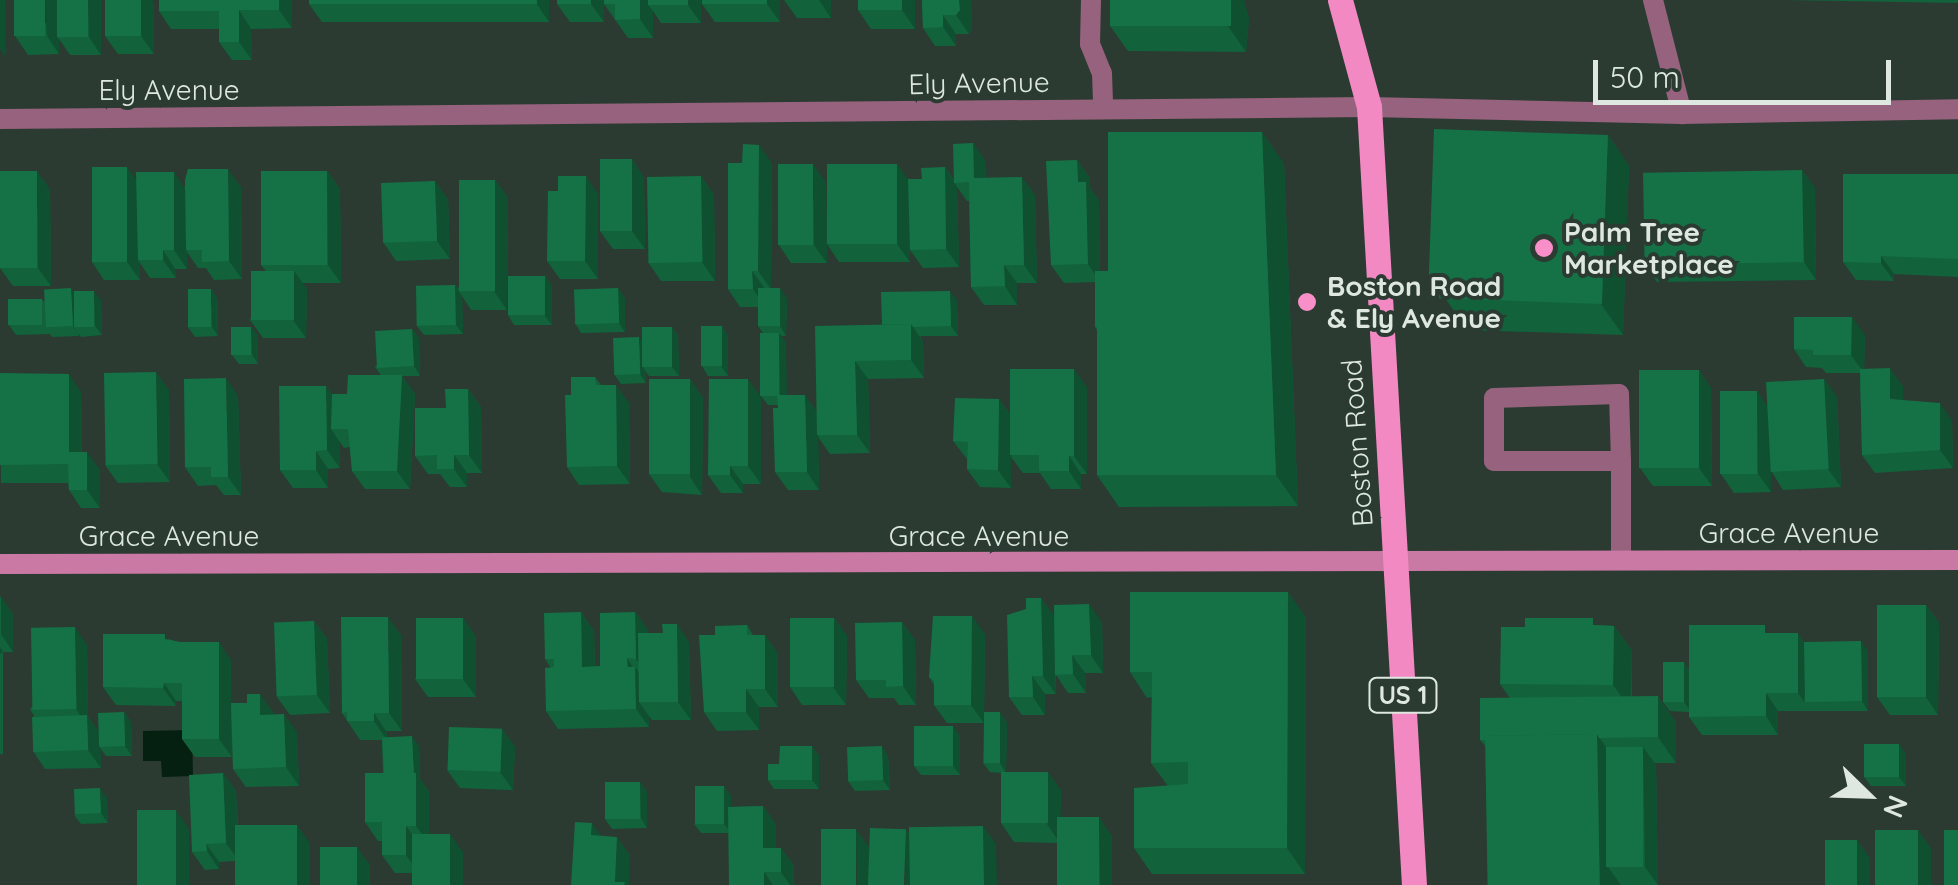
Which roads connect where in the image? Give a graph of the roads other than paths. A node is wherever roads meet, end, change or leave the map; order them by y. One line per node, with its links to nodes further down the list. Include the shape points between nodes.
1 (1091, 0): 5 (street, via 1090,44 1102,73)
2 (1340, 0): 4 (main road, Boston Road / US 1)
3 (1652, 0): 7 (street)
4 (1369, 107): 5 (street, Ely Avenue); 7 (street, Ely Avenue); 12 (main road, Boston Road / US 1)
5 (1103, 109): 8 (street, Ely Avenue)
6 (1958, 110): 7 (street, Ely Avenue)
7 (1682, 114)
8 (0, 119)
9 (1621, 461): 9 (street, via 1619,394 1494,398 1494,461); 10 (street)
10 (1621, 560): 11 (street, Grace Avenue); 12 (street, Grace Avenue)
11 (1958, 560)
12 (1395, 561): 13 (street, Grace Avenue); 14 (main road, Boston Road / US 1)
13 (0, 564)
14 (1414, 885)

